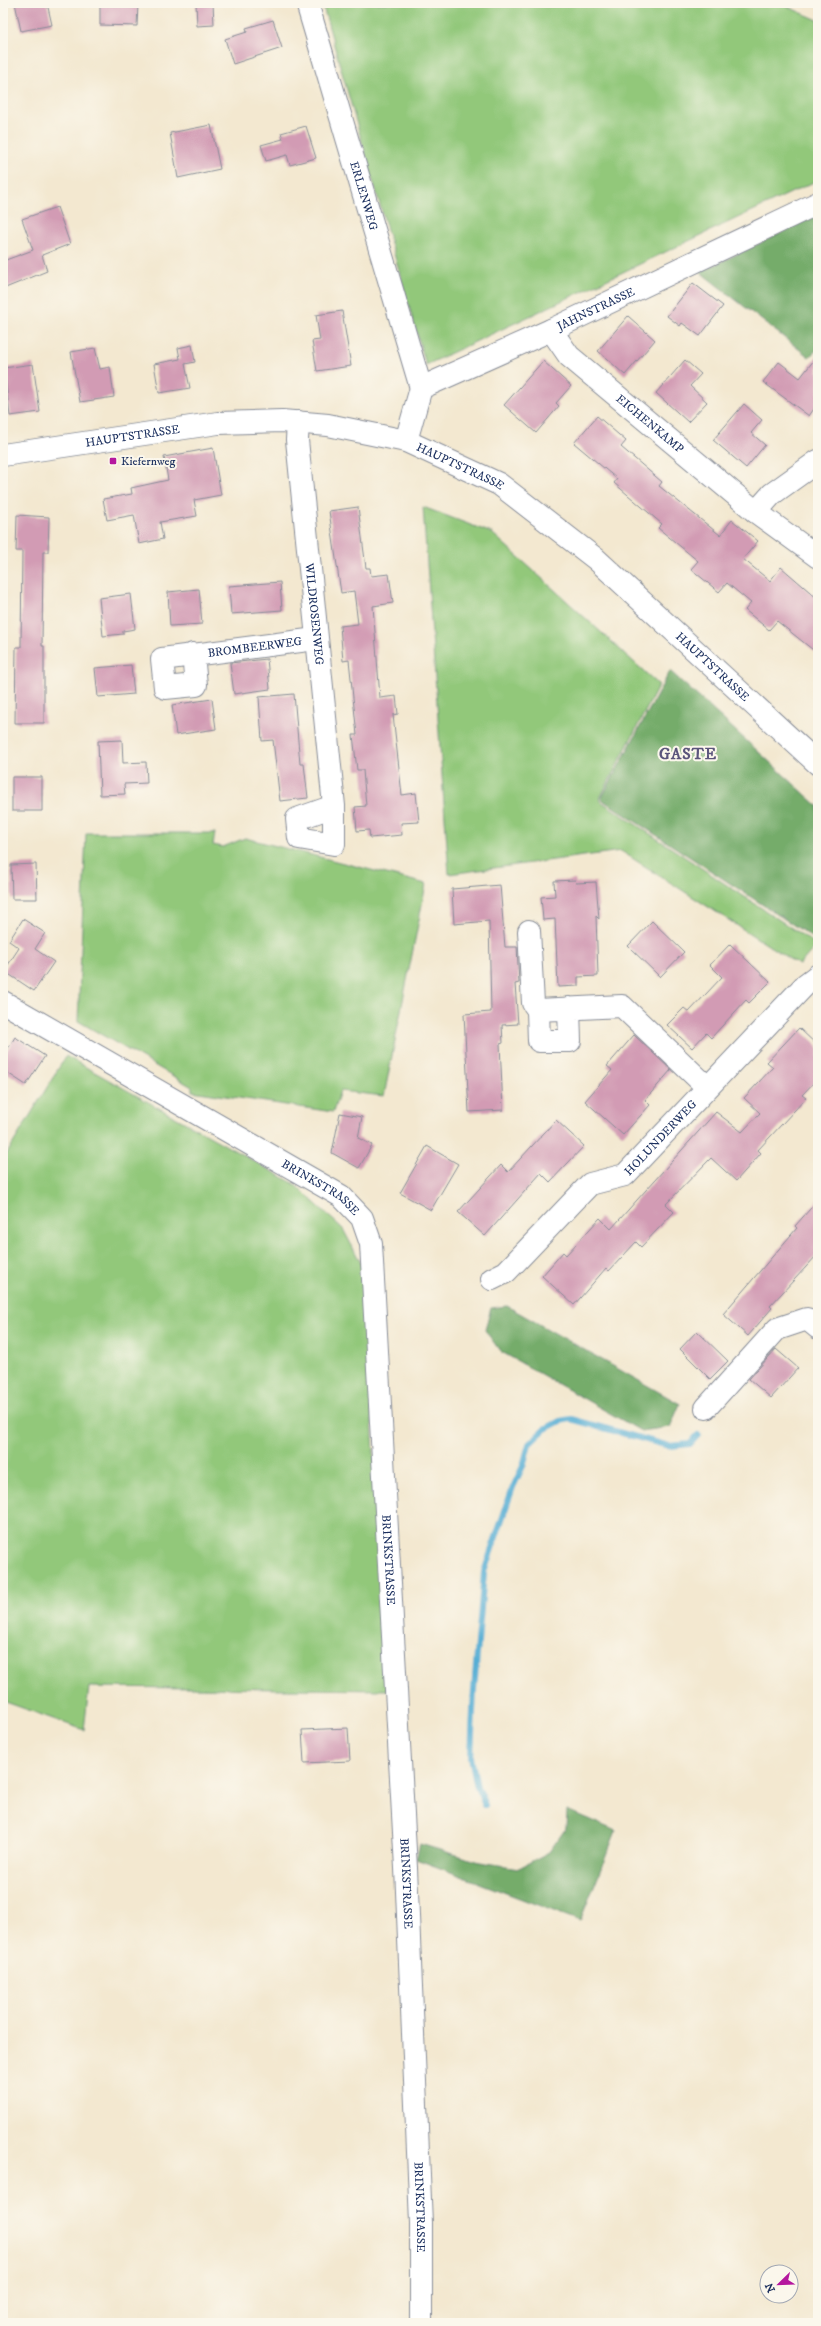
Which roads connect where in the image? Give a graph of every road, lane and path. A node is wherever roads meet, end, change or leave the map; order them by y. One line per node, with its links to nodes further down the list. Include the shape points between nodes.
1 (308, 3): 4 (street, ERLENWEG)
2 (818, 203): 3 (street, JAHNSTRASSE)
3 (551, 330): 4 (street, JAHNSTRASSE); 9 (street, EICHENKAMP, via 569,356)
4 (421, 388): 6 (street)
5 (298, 422): 6 (street, HAUPTSTRASSE, via 328,425); 7 (street, HAUPTSTRASSE, via 218,422); 11 (street, WILDROSENWEG, via 297,440)
6 (406, 441): 13 (street, HAUPTSTRASSE, via 499,484 596,559)
7 (3, 455)
8 (818, 461): 9 (street, via 772,494)
9 (756, 512): 10 (street, EICHENKAMP)
10 (818, 558)
11 (316, 639): 12 (street, BROMBEERWEG); 14 (street, WILDROSENWEG)
12 (193, 654)
13 (818, 764)
14 (334, 806)
15 (529, 931): 19 (street, via 533,1003)
16 (818, 976): 20 (street, HOLUNDERWEG, via 806,984)
17 (3, 1002): 24 (street, BRINKSTRASSE, via 341,1196 362,1218 372,1244 406,1875 421,2224)
18 (569, 1008): 19 (street); 19 (street, via 570,1040 539,1041); 20 (street, via 622,1006)
19 (538, 1010)
20 (707, 1087): 21 (street, HOLUNDERWEG, via 626,1175 590,1184 506,1272)
21 (492, 1279)
22 (813, 1324): 23 (street, via 777,1329)
23 (706, 1408)
24 (421, 2323)

